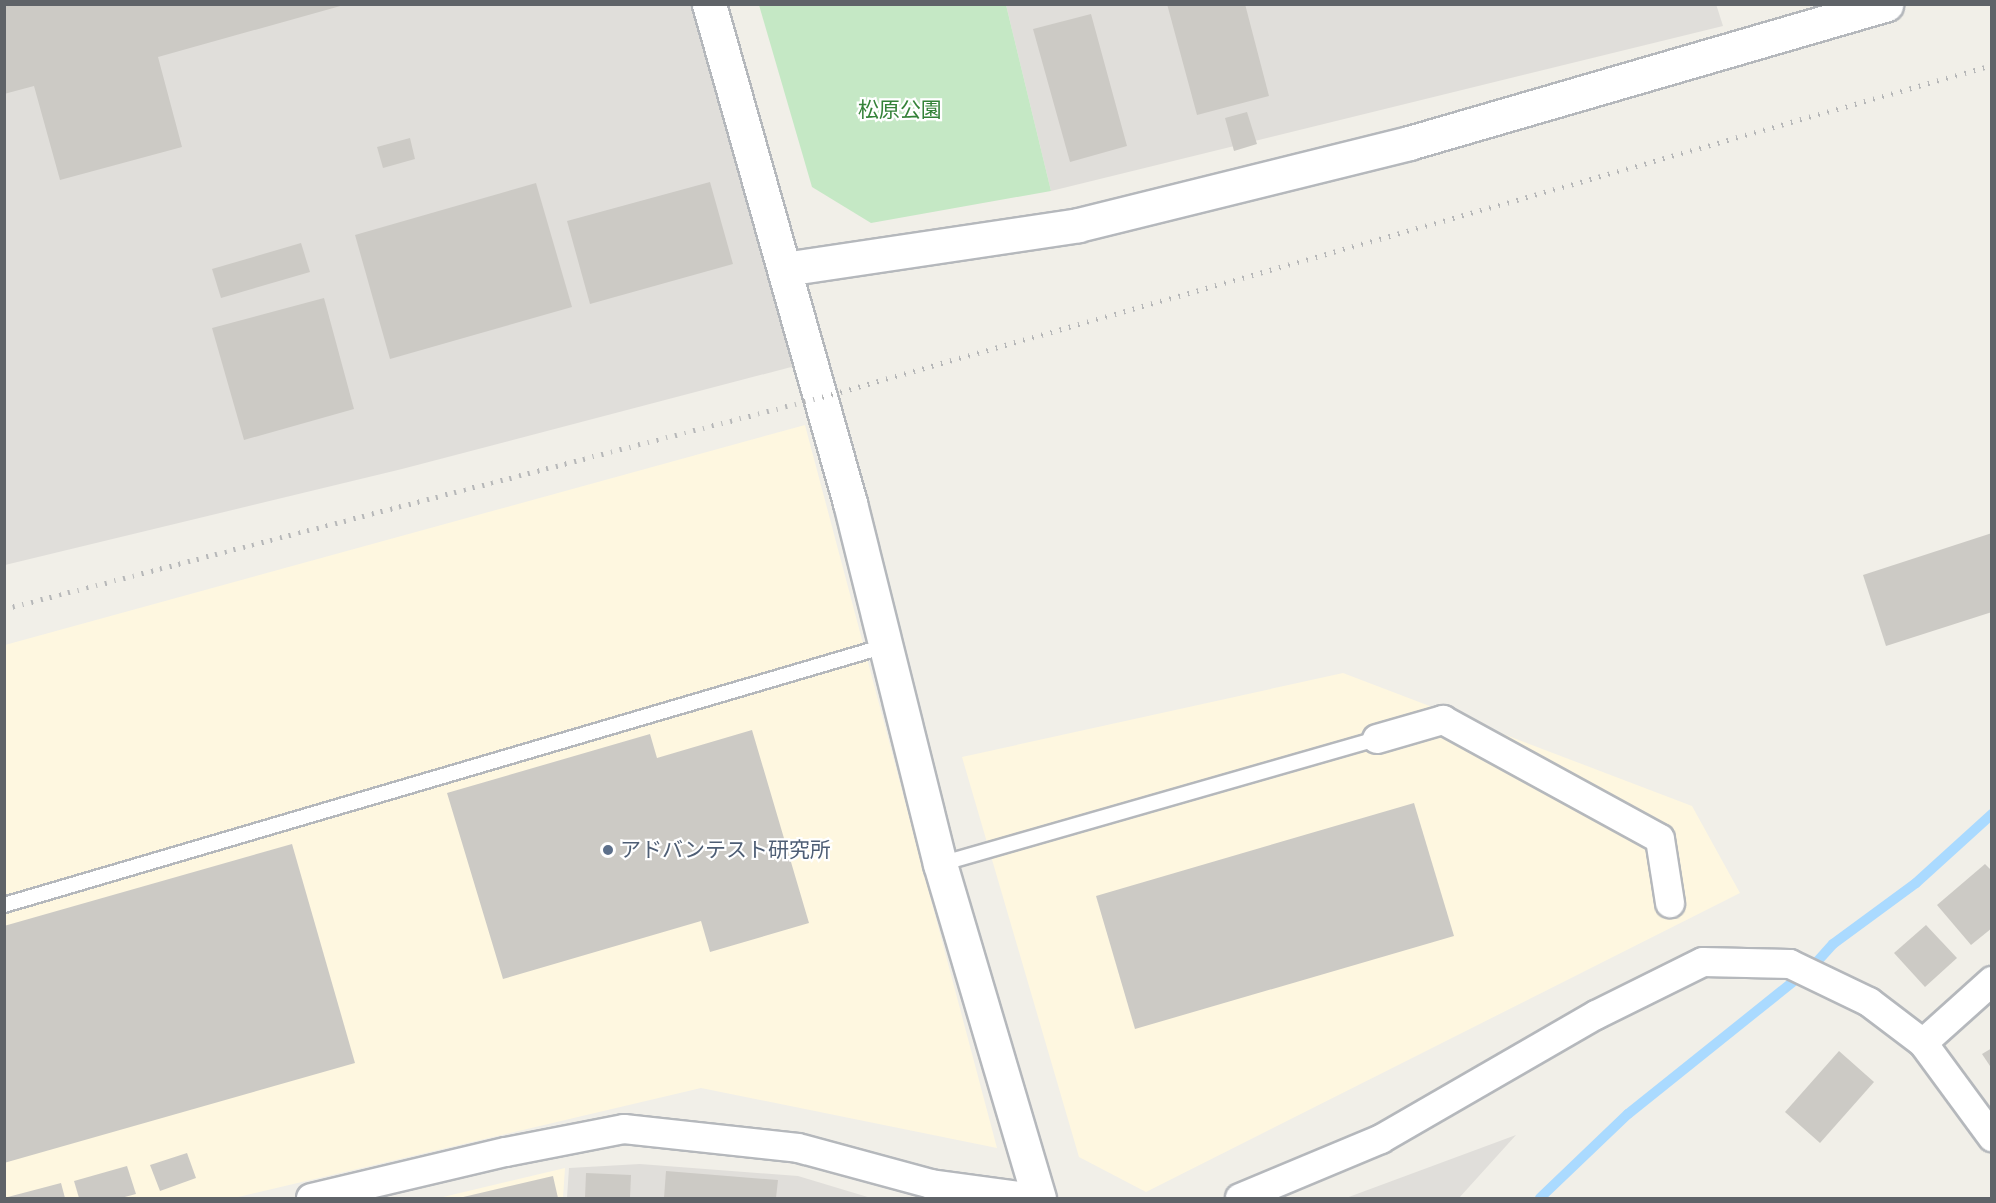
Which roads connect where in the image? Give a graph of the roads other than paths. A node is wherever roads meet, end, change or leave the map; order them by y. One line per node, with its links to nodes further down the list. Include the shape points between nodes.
1 (710, 4): 3 (street)
2 (1886, 4): 3 (street, via 1409,143 1078,225)
3 (785, 269): 4 (street)
4 (885, 646): 6 (street); 8 (lane)
5 (1377, 739): 6 (lane); 7 (street, via 1443,720 1660,839)
6 (940, 864): 14 (street)
7 (1670, 903)
8 (4, 905)
9 (1992, 981): 10 (street)
10 (1923, 1043): 11 (street); 15 (street, via 1869,1002 1790,964 1703,962 1596,1015 1381,1139)
11 (1992, 1137)
12 (311, 1198): 13 (street, via 624,1129 798,1148 931,1184)
13 (1034, 1198)
14 (1039, 1198)
15 (1240, 1198)

